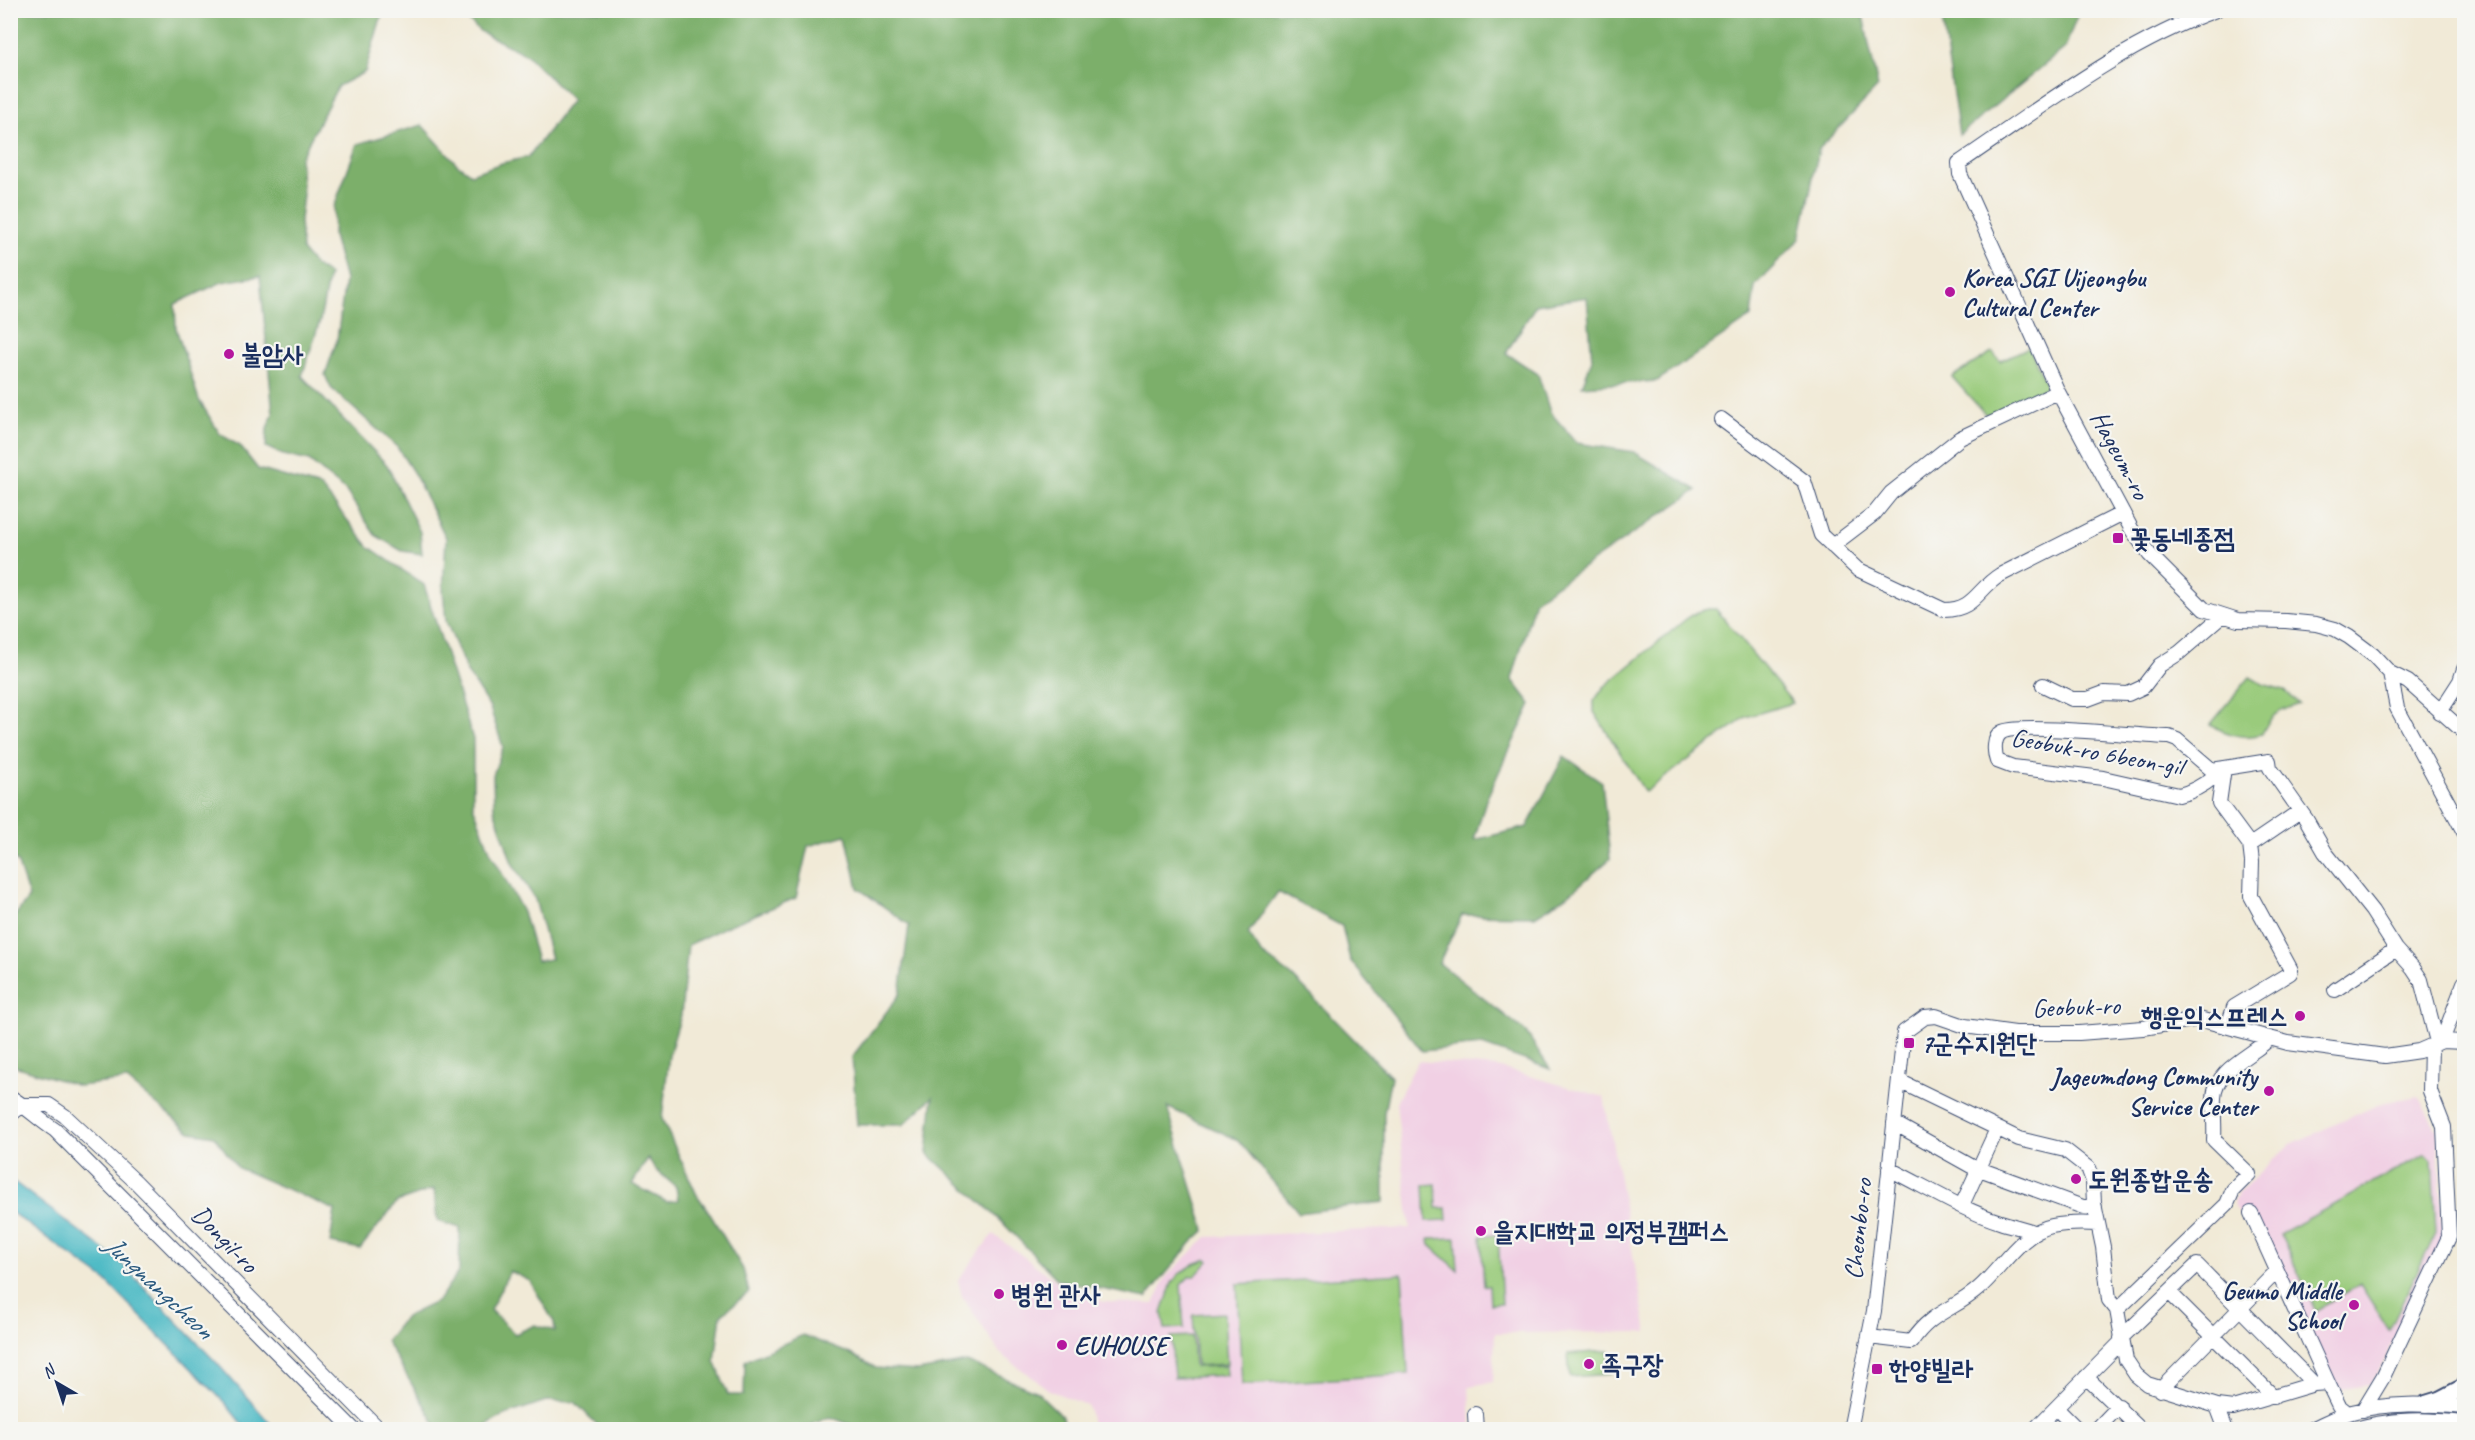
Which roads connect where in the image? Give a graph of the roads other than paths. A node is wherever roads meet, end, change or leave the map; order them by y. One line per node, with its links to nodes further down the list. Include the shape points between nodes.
1 (2216, 10): 2 (street, Hageum-ro, via 2139,43 1959,163 1960,174)
2 (2058, 392): 4 (street, Hageum-ro); 5 (street, via 1960,438)
3 (1721, 419): 5 (street, via 1804,481 1821,535)
4 (2123, 513): 5 (street, via 2000,575 1988,582 1974,600 1956,610 1944,610 1857,569); 6 (street, Hageum-ro, via 2150,554 2204,609)
5 (1832, 546)
6 (2222, 616): 8 (street, Hageum-ro, via 2335,629 2373,655); 9 (street, via 2160,665 2143,687 2128,694 2104,693 2072,699)
7 (2464, 669): 10 (street)
8 (2390, 673): 10 (street, Hageum-ro, via 2408,682); 14 (street, via 2397,708)
9 (2043, 686)
10 (2440, 712): 11 (street, Hageum-ro)
11 (2464, 732)
12 (2218, 769): 12 (street, Geobuk-ro 6beon-gil, via 2209,782 2179,795 2103,778 2013,767 1997,761 1993,752 2002,731 2030,728 2169,737); 13 (street, via 2269,760 2270,768); 15 (street, via 2219,803)
13 (2300, 811): 15 (street); 16 (street)
14 (2464, 832)
15 (2250, 845): 19 (street, via 2252,896 2291,970 2234,1007)
16 (2396, 949): 18 (street); 23 (street, via 2421,980)
17 (2464, 983): 23 (street)
18 (2335, 990)
19 (2228, 1026): 20 (street, Geobuk-ro, via 2199,1019 2121,1030 2015,1033 1954,1023 1936,1016 1925,1017); 21 (street, Geobuk-ro)
20 (1904, 1032): 24 (street, Cheonbo-ro)
21 (2270, 1038): 23 (street, Geobuk-ro, via 2385,1056 2419,1052); 40 (street, via 2219,1079 2214,1095 2214,1140 2249,1174 2233,1190 2227,1204)
22 (2464, 1042): 23 (street, Geobuk-ro)
23 (2436, 1043): 54 (street, via 2430,1091 2444,1127 2449,1238)
24 (1899, 1081): 28 (street, Cheonbo-ro); 29 (street)
25 (10, 1097): 26 (street, Dongil-ro)
26 (23, 1105): 27 (street); 58 (street, Dongil-ro, via 68,1143); 59 (street, Dongil-ro, via 49,1105 65,1116 136,1182)
27 (10, 1115)
28 (1894, 1123): 30 (street); 31 (street, Cheonbo-ro)
29 (1997, 1129): 30 (street); 33 (street, via 2073,1154 2088,1168 2093,1180)
30 (1980, 1168): 32 (street); 33 (street, via 2083,1208)
31 (1888, 1169): 32 (street); 41 (street, Cheonbo-ro)
32 (1962, 1205): 36 (street)
33 (2095, 1207): 35 (street)
34 (2251, 1213): 37 (street)
35 (2098, 1224): 36 (street, via 2052,1226); 40 (street, via 2109,1300)
36 (2036, 1233): 41 (street, via 1979,1288 1922,1326 1911,1342)
37 (2277, 1272): 39 (street); 45 (street)
38 (2169, 1292): 39 (street, via 2197,1265); 42 (street); 43 (street)
39 (2240, 1309): 42 (street); 45 (street)
40 (2117, 1310): 43 (street)
41 (1869, 1336): 61 (street, Cheonbo-ro)
42 (2213, 1336): 47 (street); 48 (street)
43 (2122, 1340): 44 (street); 47 (street, via 2126,1360 2136,1375)
44 (2086, 1377): 50 (street); 53 (street)
45 (2321, 1383): 48 (street); 55 (street)
46 (2464, 1387): 49 (main road)
47 (2160, 1390): 51 (street)
48 (2274, 1397): 51 (street, via 2243,1407)
49 (2426, 1404): 52 (street); 54 (street)
50 (2119, 1406): 64 (street); 65 (street)
51 (2217, 1406): 66 (street)
52 (2464, 1407)
53 (2056, 1408): 62 (street); 63 (street)
54 (2364, 1410): 55 (street)
55 (2348, 1413): 67 (street)
56 (1475, 1414): 60 (street)
57 (2464, 1423): 68 (street, via 2410,1420)
58 (354, 1430)
59 (380, 1430)
60 (1476, 1430)
61 (1850, 1430)
62 (2034, 1430)
63 (2078, 1430)
64 (2096, 1430)
65 (2141, 1430)
66 (2226, 1430)
67 (2309, 1430)
68 (2353, 1430)

